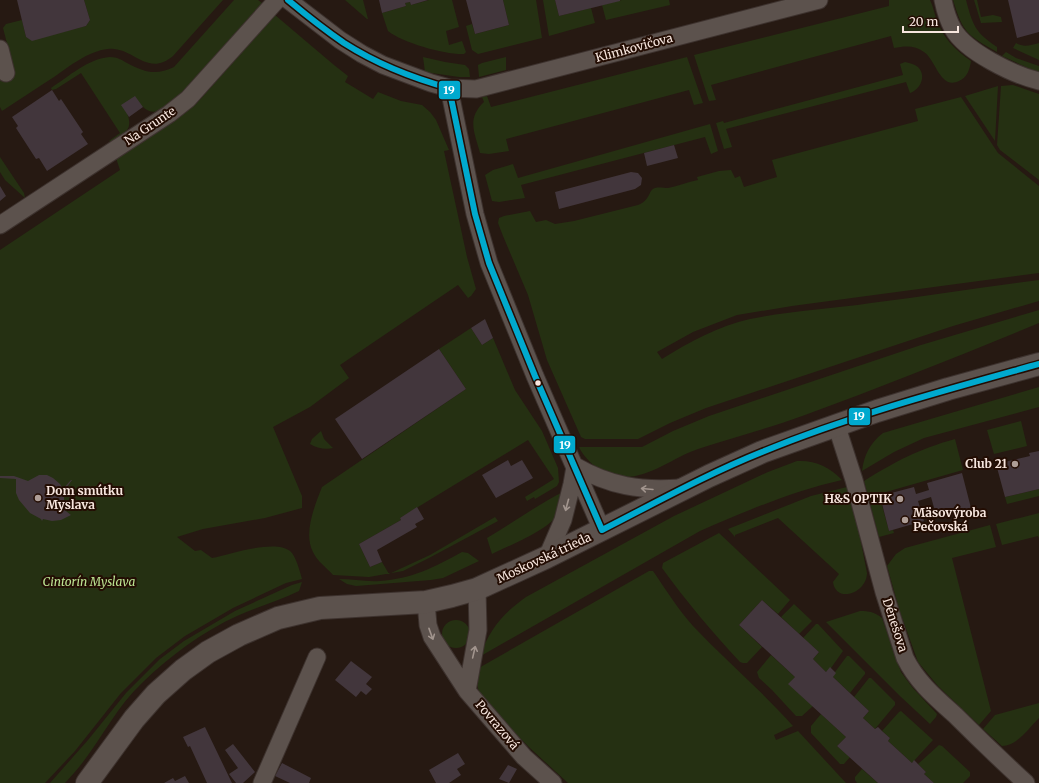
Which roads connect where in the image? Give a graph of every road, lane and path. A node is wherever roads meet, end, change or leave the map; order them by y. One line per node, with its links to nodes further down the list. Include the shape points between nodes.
1 (277, 0): 9 (street, Na Grunte, via 188,99)
2 (288, 0): 8 (street, Klimkovičova, via 362,54 412,77)
3 (819, 0): 8 (street, Klimkovičova, via 504,83 476,89)
4 (943, 0): 7 (street, via 953,29 966,44 1000,65)
5 (0, 49): 6 (street)
6 (6, 73)
7 (1039, 81)
8 (449, 88): 12 (street, via 475,214 489,263)
9 (0, 225)
10 (1039, 364): 11 (street, Moskovská trieda)
11 (836, 424): 13 (street, Moskovská trieda, via 762,452); 23 (street, Dénešova, via 884,592 910,667 917,679)
12 (575, 466): 13 (street, one-way to 12, via 658,490 630,487 603,480); 14 (street); 15 (street, one-way to 15, via 563,520)
13 (686, 488): 14 (street, Moskovská trieda)
14 (602, 530): 15 (street, Moskovská trieda)
15 (547, 557): 16 (street, Moskovská trieda)
16 (476, 589): 17 (street, Moskovská trieda); 19 (street, one-way to 16, via 478,630)
17 (426, 602): 19 (street, Povrazová, one-way to 19, via 432,637); 20 (street, Moskovská trieda, via 320,608 278,618 233,638 202,656 156,694 134,719)
18 (318, 657): 21 (street)
19 (467, 690): 22 (street, Povrazová, via 524,757)
20 (87, 783)
21 (262, 783)
22 (553, 783)
23 (1026, 783)

